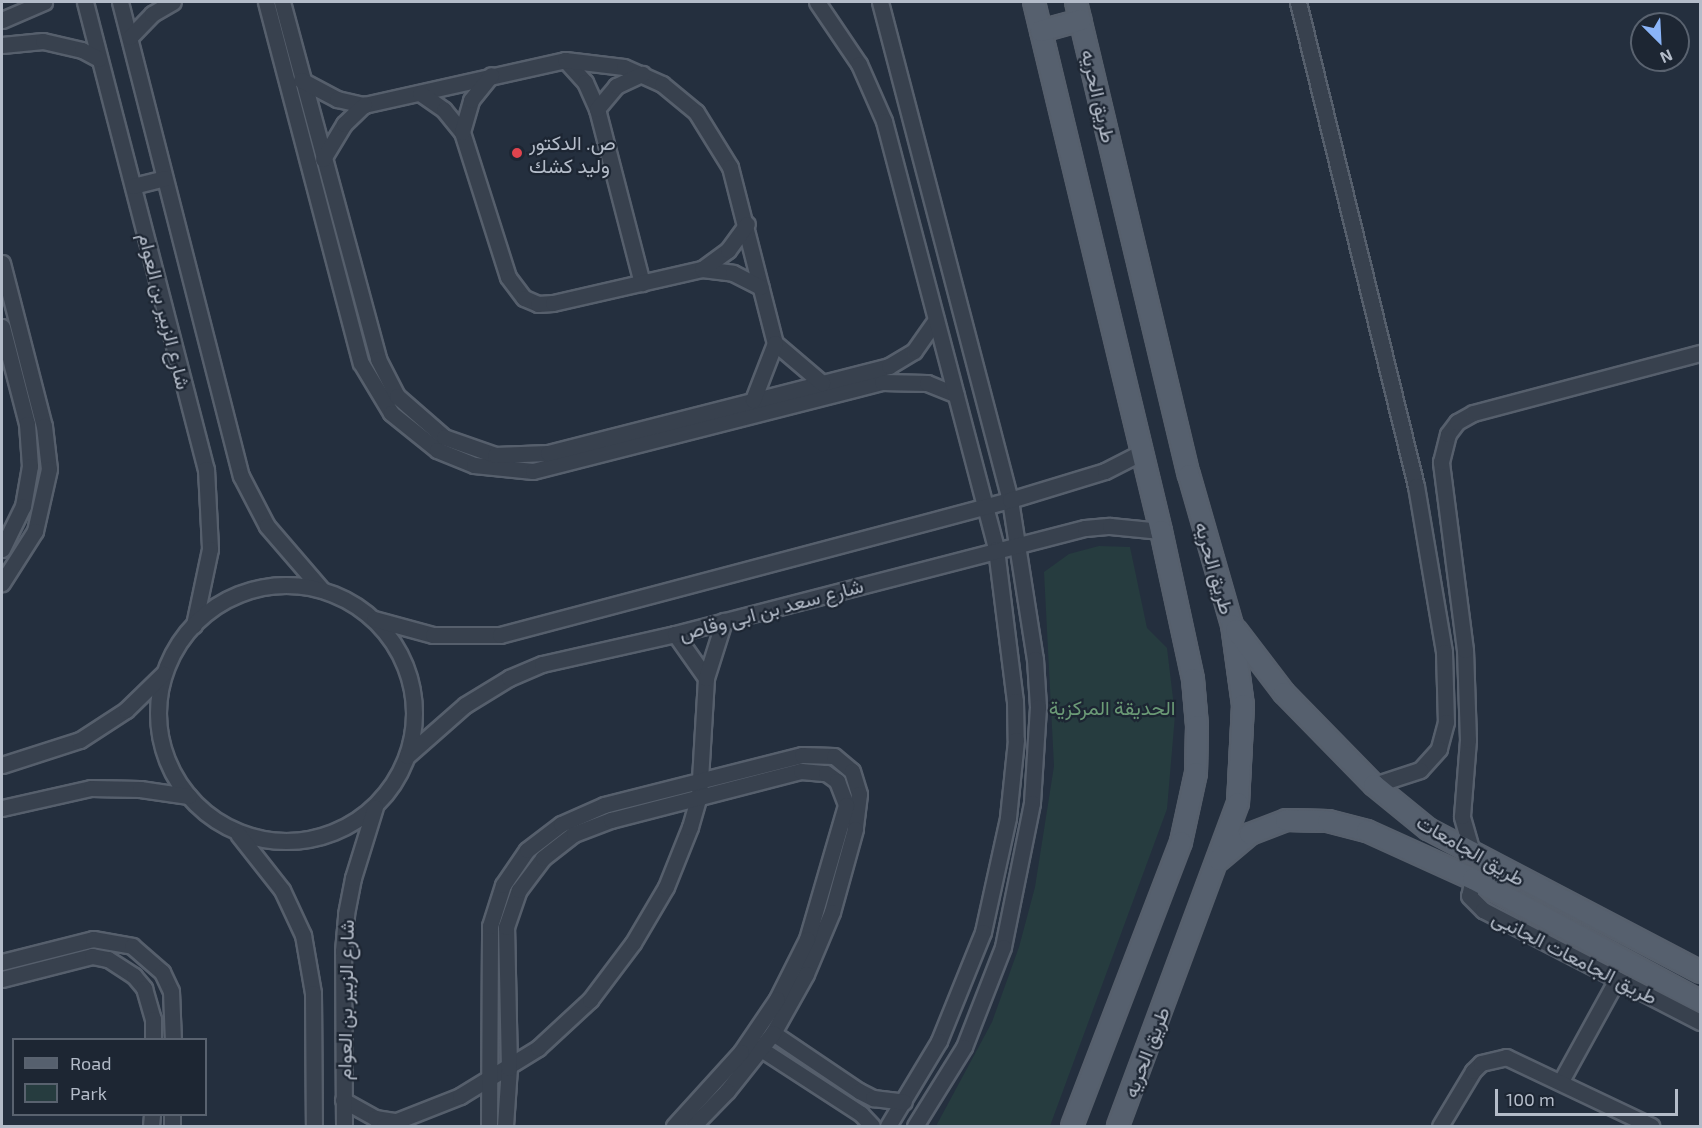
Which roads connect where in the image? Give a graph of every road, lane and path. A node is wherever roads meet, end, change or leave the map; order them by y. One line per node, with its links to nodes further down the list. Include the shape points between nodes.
1 (44, 2): 12 (street)
2 (84, 2): 16 (street, شارع الزبير بن العوام)
3 (120, 2): 14 (street, شارع الزبير بن العوام)
4 (173, 2): 14 (street, via 152,14)
5 (266, 2): 40 (street, via 361,363 379,398 405,428 455,459 513,471 552,468)
6 (282, 2): 20 (street)
7 (817, 2): 33 (street, via 859,64 884,121)
8 (880, 2): 42 (street)
9 (1034, 2): 13 (main road)
10 (1299, 2): 56 (street, via 1416,486)
11 (1078, 11): 13 (main road); 53 (main road, طريق الحريه, via 1189,475)
12 (2, 20)
13 (1041, 31): 41 (main road)
14 (130, 37): 26 (street, شارع الزبير بن العوام)
15 (2, 45): 16 (street, via 43,40 82,50)
16 (99, 59): 27 (street, شارع الزبير بن العوام)
17 (565, 60): 18 (street); 19 (street, via 605,62); 23 (street, via 585,82)
18 (492, 74): 21 (street); 24 (street, via 471,100)
19 (642, 74): 23 (street, via 616,86); 28 (street, via 680,97 710,129 730,167)
20 (301, 80): 22 (street, via 325,94); 25 (street)
21 (420, 93): 22 (street); 24 (street, via 444,110)
22 (364, 105): 25 (street, via 344,124)
23 (597, 109): 31 (street)
24 (462, 132): 31 (street, via 508,277 524,298 538,304 553,303)
25 (323, 159): 40 (street, via 378,359 397,396 426,425 477,451 531,456)
26 (164, 178): 27 (street); 49 (street, شارع الزبير بن العوام, via 241,476 267,526)
27 (133, 186): 52 (street, شارع الزبير بن العوام, via 206,469 210,549)
28 (747, 224): 30 (street, via 728,250); 32 (street)
29 (2, 263): 48 (street, via 44,426 49,470 35,531)
30 (702, 269): 31 (street); 32 (street, via 733,273)
31 (642, 282)
32 (761, 287): 35 (street)
33 (936, 320): 37 (street, via 923,341 903,359); 38 (street)
34 (2, 327): 46 (street, via 27,424 30,466 23,507)
35 (775, 343): 37 (street); 39 (street)
36 (1701, 353): 55 (street, via 1491,407 1457,422 1448,434 1441,462)
37 (822, 383): 39 (street)
38 (956, 395): 40 (street, via 927,383 882,382); 43 (street)
39 (753, 400): 40 (street)
40 (699, 422)
41 (1140, 453): 42 (street, via 1105,471); 44 (main road)
42 (1010, 500): 43 (street); 45 (street)
43 (985, 507): 47 (street); 50 (street, via 501,635 433,635)
44 (1161, 531): 45 (street, شارع سعد بن ابى وقاص, via 1110,526); 97 (main road, via 1196,702 1192,796 1181,842)
45 (1019, 543): 47 (street, شارع سعد بن ابى وقاص); 96 (street, via 1038,707 1036,765 1024,850 1003,947 986,998 959,1057)
46 (2, 549)
47 (996, 549): 51 (street, شارع سعد بن ابى وقاص); 86 (street, via 1015,701 1016,740 1008,818 993,895 970,969 939,1041)
48 (2, 583)
49 (322, 590): 50 (street, via 350,602); 52 (street, via 295,585 240,594)
50 (374, 619): 59 (street, via 407,668 414,697 414,727)
51 (724, 621): 54 (street, شارع سعد بن ابى وقاص); 58 (street)
52 (194, 625): 57 (street, via 177,646)
53 (1232, 625): 62 (main road, طريق الجامعات, via 1284,693); 69 (main road, طريق الحريه, via 1243,705 1244,759 1238,803)
54 (675, 634): 58 (street); 59 (street, شارع سعد بن ابى وقاص, via 542,664 509,678 465,705)
55 (1465, 650): 56 (street); 68 (street, via 1468,740 1462,816)
56 (1444, 652): 62 (street, via 1446,722 1439,749 1420,770)
57 (165, 672): 60 (street, via 126,710 80,740); 64 (street, via 158,715 160,737 175,778)
58 (706, 678): 61 (street)
59 (407, 756): 65 (street, via 394,783)
60 (2, 765)
61 (700, 778): 63 (street); 70 (street, via 802,755 822,753 845,763 855,779 859,811); 83 (street, via 604,805 561,824 535,843 513,867 490,926)
62 (1374, 785): 68 (main road, طريق الجامعات, via 1428,829)
63 (699, 795): 70 (street, via 801,771 826,773 840,787 846,806); 82 (street, via 666,887 613,972 565,1025); 82 (street, via 592,826 557,845 530,873 512,908 504,946)
64 (188, 796): 66 (street, via 92,788); 67 (street, via 210,817)
65 (375, 806): 67 (street, via 351,824 314,838 264,840); 85 (street, شارع الزبير بن العوام, via 346,914)
66 (2, 808)
67 (236, 832): 88 (street, شارع الزبير بن العوام, via 278,883 303,935 313,993)
68 (1478, 856): 71 (main road); 74 (main road, طريق الجامعات)
69 (1219, 860): 71 (main road, طريق الجامعات, via 1267,825 1306,819 1368,831); 98 (main road, طريق الحريه)
70 (835, 878): 78 (street, via 806,974); 92 (street, via 777,999 722,1076)
71 (1473, 879): 73 (main road, طريق الجامعات)
72 (2, 962): 80 (street, via 93,939 132,946 162,972 171,991)
73 (1622, 971): 76 (main road, طريق الجامعات); 77 (street, طريق الجامعات الجانبى); 84 (street)
74 (1701, 972)
75 (2, 979): 79 (street, via 92,956 108,959 128,971 144,988 153,1019)
76 (1701, 1001)
77 (1701, 1022)
78 (773, 1033): 81 (street); 86 (street, via 859,1091 873,1098)
79 (153, 1038)
80 (173, 1038)
81 (761, 1049): 93 (street); 94 (street, via 861,1114)
82 (509, 1068): 83 (street); 91 (street)
83 (492, 1078): 87 (street, via 428,1110); 90 (street)
84 (1561, 1081): 99 (street, via 1518,1060 1493,1058 1473,1071); 100 (street)
85 (343, 1100): 87 (street); 89 (street, شارع الزبير بن العوام)
86 (904, 1102): 95 (street)
87 (389, 1124)
88 (314, 1126)
89 (344, 1126)
90 (489, 1126)
91 (505, 1126)
92 (674, 1126)
93 (693, 1126)
94 (872, 1126)
95 (888, 1126)
96 (915, 1126)
97 (1075, 1126)
98 (1118, 1126)
99 (1440, 1126)
100 (1651, 1126)

